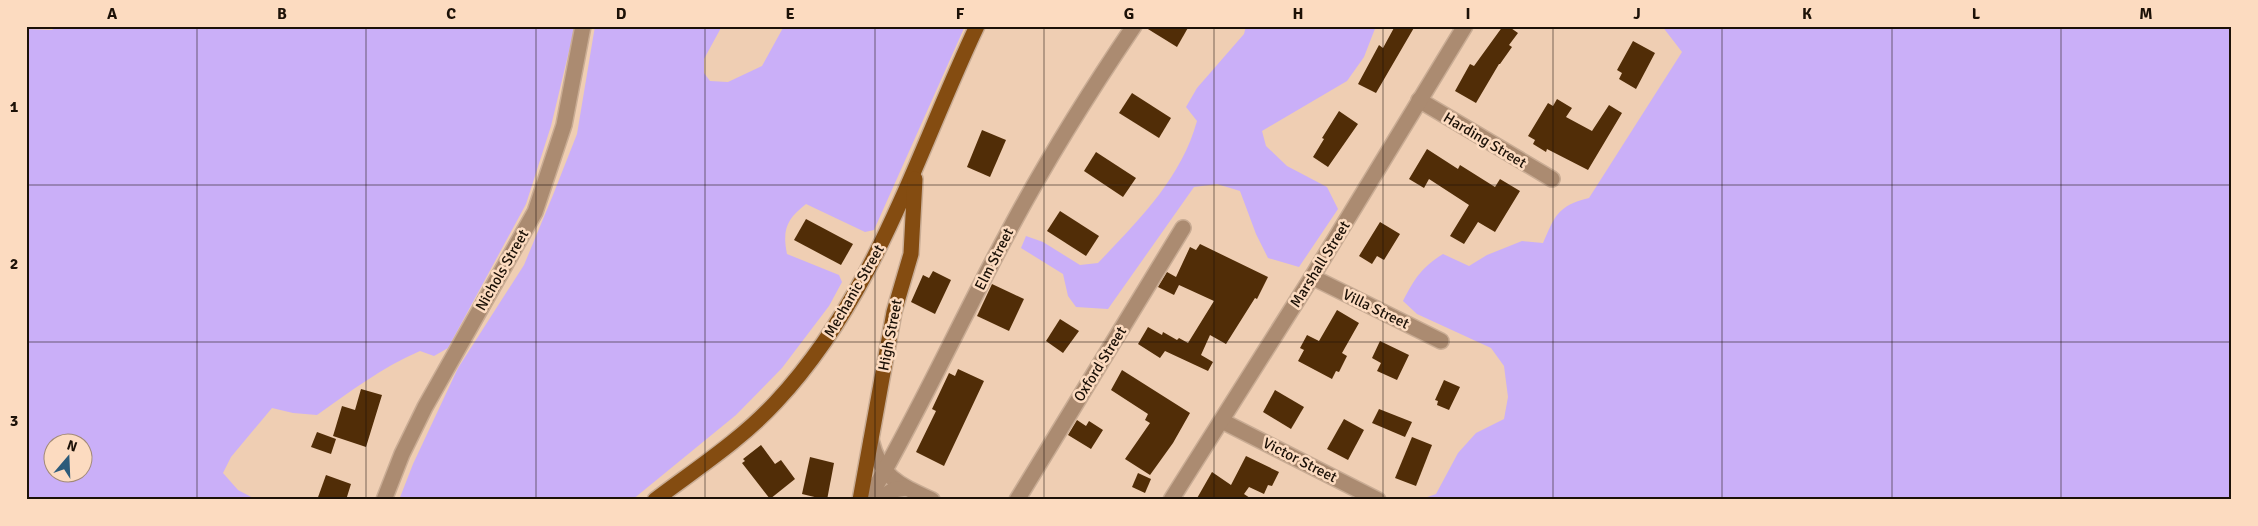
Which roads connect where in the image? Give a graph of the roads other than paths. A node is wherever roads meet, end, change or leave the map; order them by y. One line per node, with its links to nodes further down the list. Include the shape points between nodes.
1 (583, 26): 15 (street, Nichols Street, via 564,125 538,204 429,399)
2 (977, 26): 6 (main road, Mechanic Street)
3 (1134, 26): 13 (street, Elm Street, via 1019,212)
4 (1465, 26): 5 (street, Marshall Street)
5 (1419, 100): 7 (street, Harding Street); 9 (street, Marshall Street)
6 (916, 170): 12 (main road, High Street, via 911,254 894,312); 16 (main road, Mechanic Street, via 863,281 843,315 798,377 755,422)
7 (1552, 179)
8 (1183, 228): 21 (street, Oxford Street)
9 (1312, 277): 10 (street, Villa Street); 11 (street, Marshall Street)
10 (1441, 341)
11 (1222, 421): 22 (street, Marshall Street); 23 (street, Victor Street)
12 (870, 440): 13 (street, via 876,459); 17 (main road, High Street)
13 (885, 471): 14 (street); 18 (street, Elm Street)
14 (906, 488): 19 (street, via 893,490); 20 (street)
15 (384, 500)
16 (654, 500)
17 (860, 500)
18 (868, 500)
19 (877, 500)
20 (932, 500)
21 (1016, 500)
22 (1171, 500)
23 (1378, 500)

